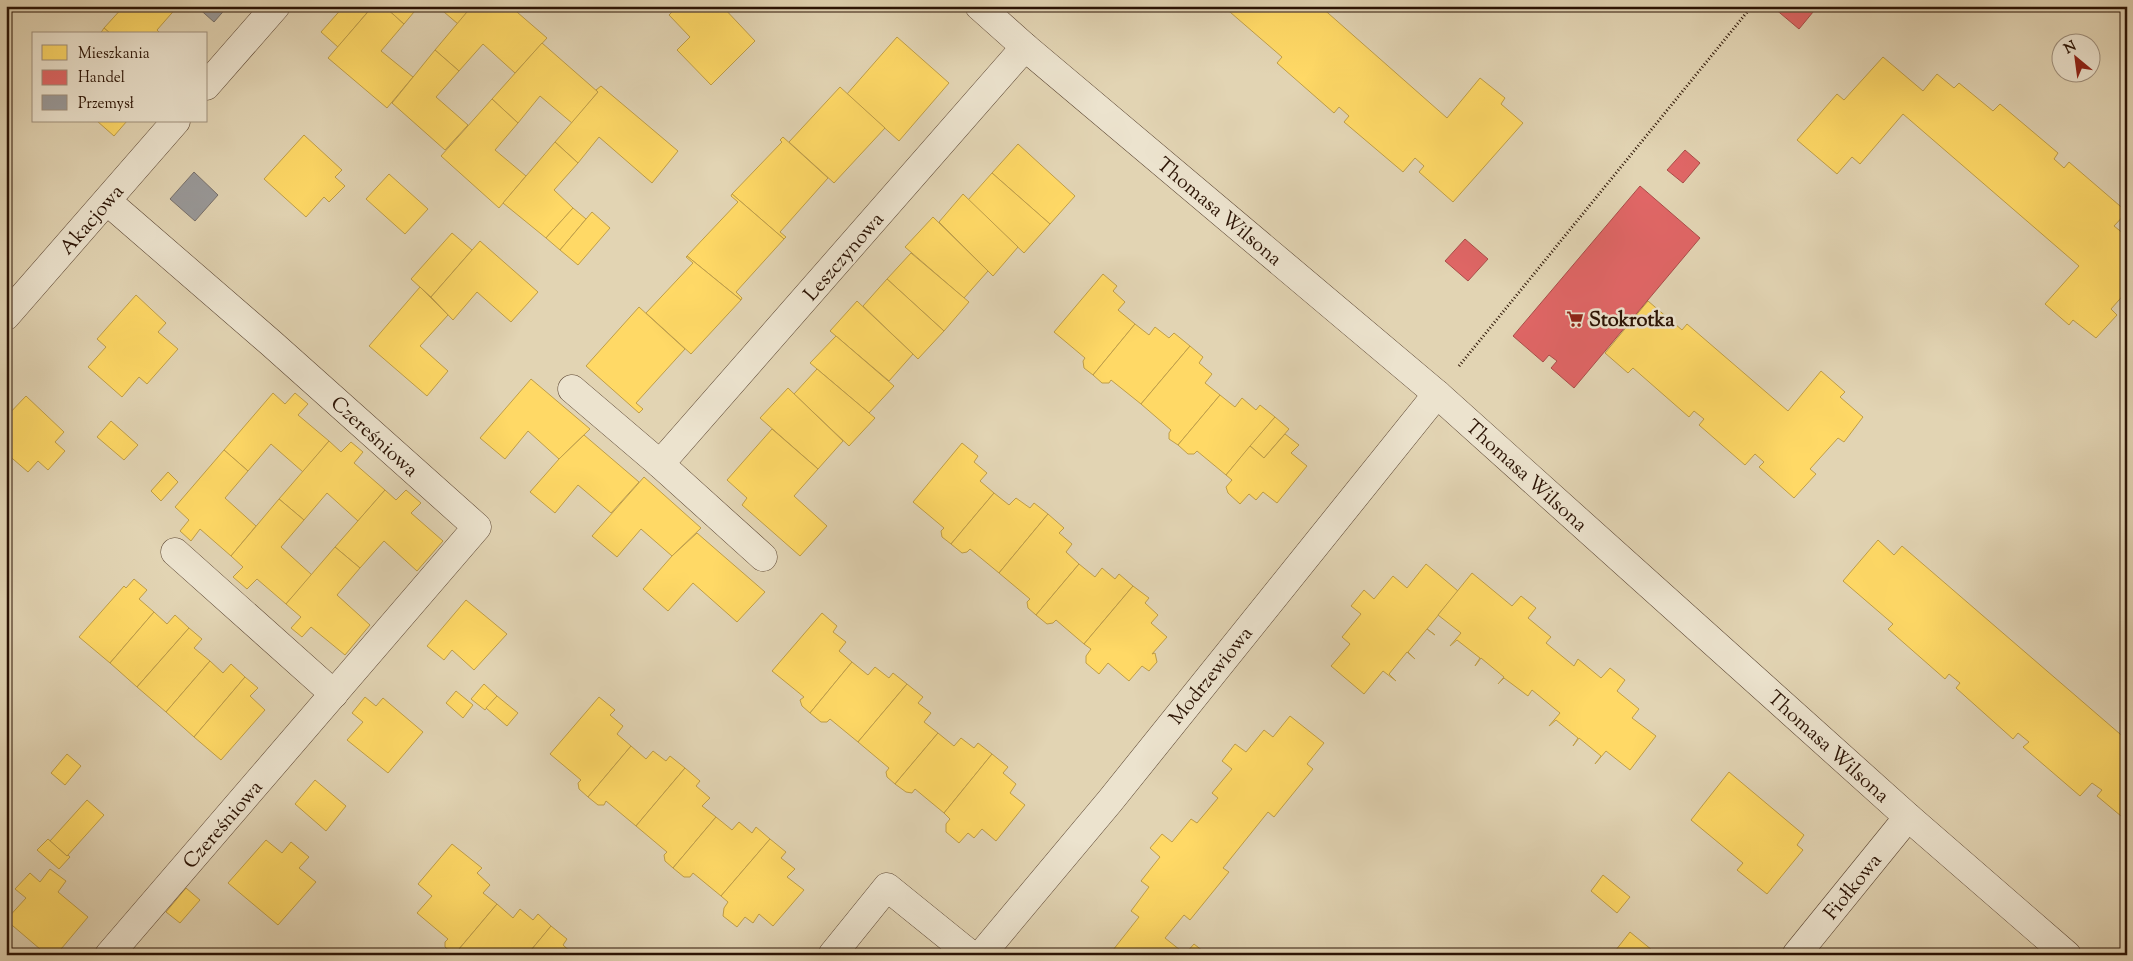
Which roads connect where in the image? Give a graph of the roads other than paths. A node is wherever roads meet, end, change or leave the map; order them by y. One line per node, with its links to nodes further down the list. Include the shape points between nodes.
1 (276, 6): 4 (street)
2 (978, 6): 3 (street, Thomasa Wilsona)
3 (1024, 47): 9 (street, Thomasa Wilsona); 10 (street, Leszczynowa)
4 (208, 84)
5 (175, 122): 6 (street, Akacjowa)
6 (106, 201): 7 (street, Akacjowa); 13 (street, Czereśniowa, via 477,527)
7 (6, 316)
8 (572, 389): 10 (street)
9 (1437, 394): 14 (street, Thomasa Wilsona); 18 (street, Modrzewiowa, via 1116,793)
10 (660, 464): 12 (street)
11 (175, 552): 13 (street)
12 (763, 557)
13 (334, 694): 15 (street, Czereśniowa)
14 (1908, 817): 19 (street, Fiołkowa); 20 (street, Thomasa Wilsona)
15 (109, 955)
16 (832, 955): 17 (street, via 887,887)
17 (971, 955)
18 (981, 955)
19 (1796, 955)
20 (2066, 955)

